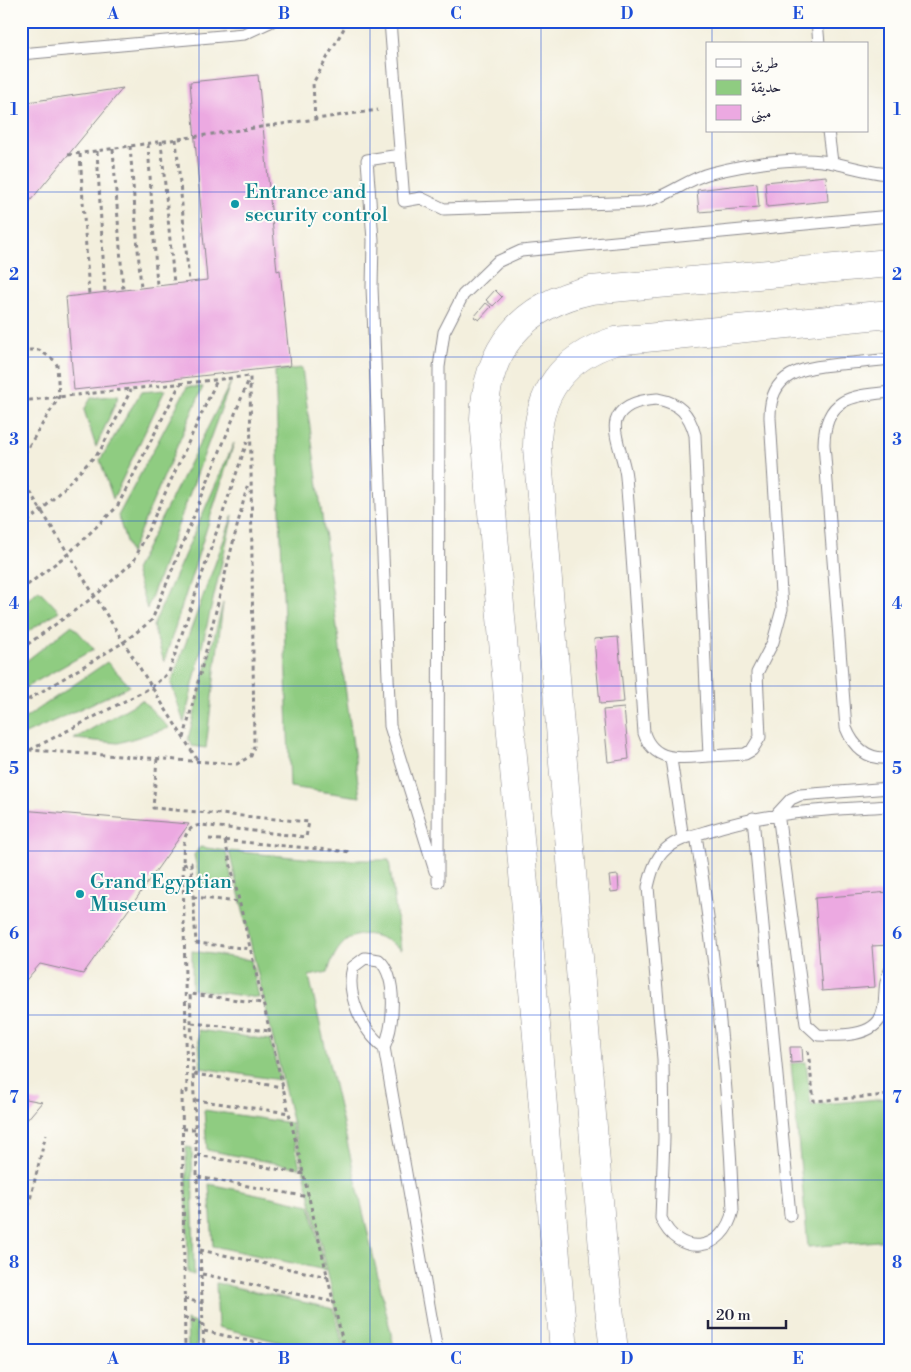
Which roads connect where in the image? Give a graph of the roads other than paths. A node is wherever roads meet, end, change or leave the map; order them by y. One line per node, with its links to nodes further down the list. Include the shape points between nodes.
1 (272, 21): 5 (lane, via 244,34)
2 (390, 21): 7 (lane)
3 (817, 21): 4 (lane)
4 (819, 42)
5 (21, 54)
6 (828, 132): 8 (lane)
7 (400, 154): 8 (lane, via 404,200 421,198 444,209 641,202 660,198 713,172 794,160); 10 (lane, via 367,160 373,240 372,287 390,726 438,882 439,367 444,332 463,295 497,262 521,251)
8 (832, 162): 9 (lane)
9 (890, 174)
10 (890, 216)
11 (890, 263): 28 (street, via 571,294 552,301 519,325 506,341 489,378 485,428)
12 (890, 314): 29 (street, via 615,341 598,346 568,366 547,395 540,412 538,457)
13 (890, 359): 15 (lane, via 802,369 783,381 772,399 770,418 782,609 773,642 757,673 760,738 745,754)
14 (890, 392): 16 (lane, via 852,396 842,402 827,421 824,444 846,728 856,747 865,754)
15 (709, 756): 17 (lane); 17 (lane, via 695,435 691,421 676,405 657,399 644,400 625,408 615,424 626,474 644,732 652,748)
16 (890, 758)
17 (671, 759): 23 (lane)
18 (890, 788): 20 (lane, via 800,795 791,799)
19 (890, 806): 20 (lane)
20 (778, 813): 21 (lane); 24 (lane, via 806,1024 818,1035 863,1032 872,1028 883,1014 885,984)
21 (753, 818): 22 (lane); 26 (lane)
22 (696, 835): 23 (lane); 23 (lane, via 710,920 725,1050 733,1210 725,1232 711,1242 694,1245 673,1237 661,1218 663,1059 648,887 657,860)
23 (683, 839)
24 (890, 971)
25 (384, 1047): 25 (lane, via 393,1020 388,972 379,960 365,958 353,967 352,982 364,1026); 27 (lane)
26 (790, 1215)
27 (437, 1351)
28 (564, 1351)
29 (614, 1351)

